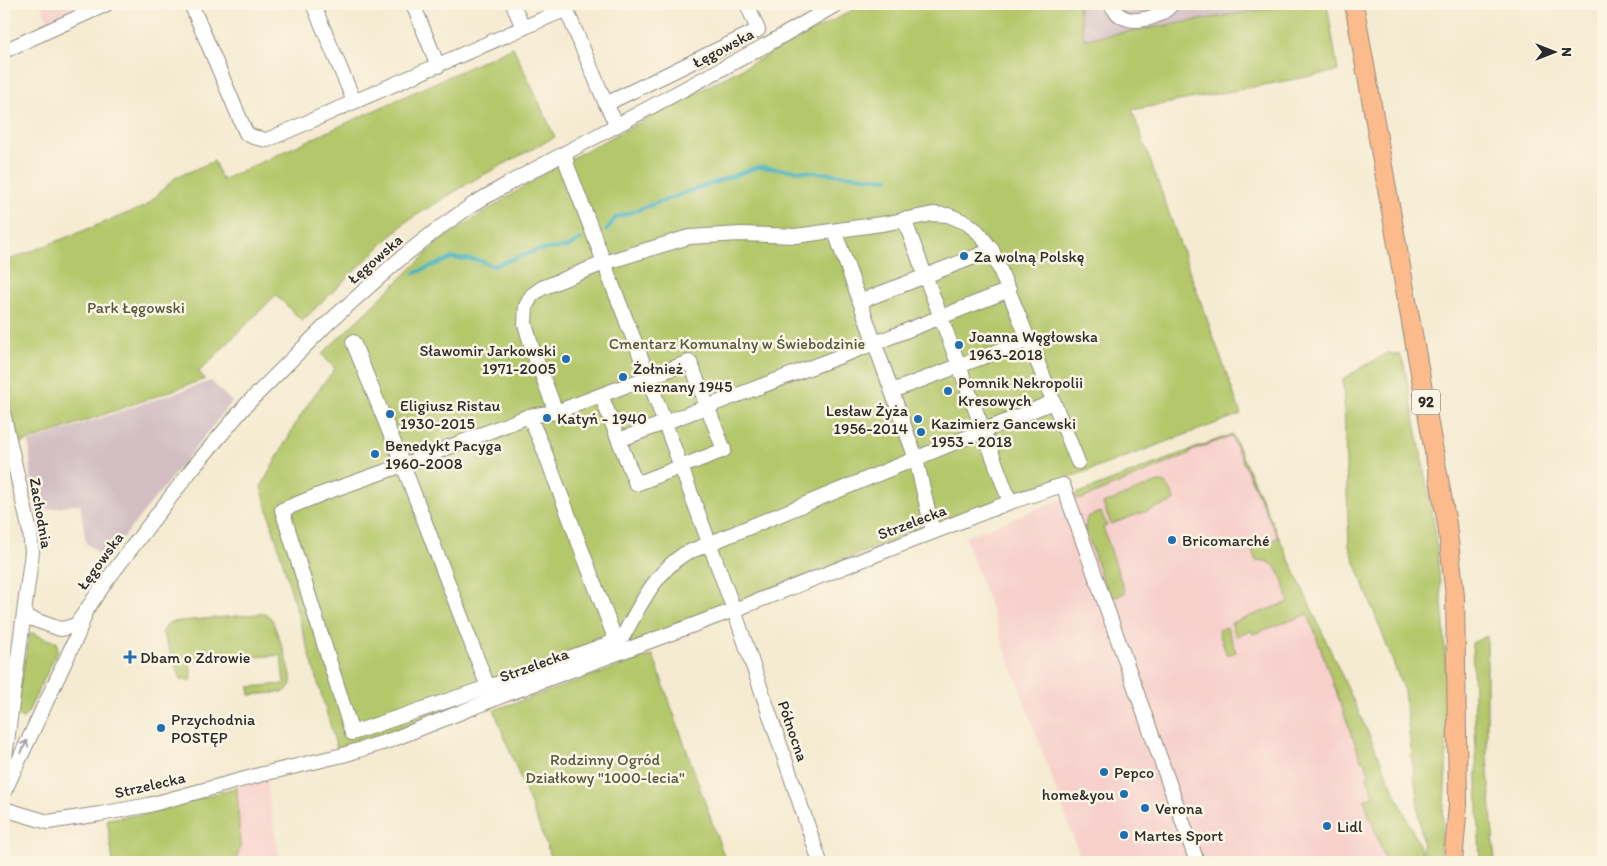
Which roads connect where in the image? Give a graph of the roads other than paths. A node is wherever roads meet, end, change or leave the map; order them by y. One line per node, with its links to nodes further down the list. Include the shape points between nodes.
1 (107, 4): 13 (street)
2 (191, 4): 15 (street, via 246,133 253,138 268,140)
3 (313, 4): 15 (street)
4 (413, 4): 14 (street)
5 (513, 4): 12 (street)
6 (747, 4): 16 (street, via 758,30)
7 (837, 4): 17 (street, Łęgowska)
8 (1112, 4): 9 (street, via 1117,14 1134,20 1159,15)
9 (1172, 4)
10 (1354, 4): 56 (main road, 92, via 1447,524 1454,596)
11 (565, 7): 12 (street); 16 (street)
12 (523, 28): 14 (street)
13 (4, 51)
14 (438, 66): 15 (street)
15 (354, 101)
16 (606, 104): 17 (street)
17 (616, 125): 18 (street, Łęgowska)
18 (565, 153): 22 (street, Północna); 50 (street, Łęgowska, via 475,203 439,228 401,258 308,343 247,404 192,469)
19 (904, 219): 20 (street); 21 (street, via 948,215 973,227); 23 (street)
20 (835, 232): 22 (street, via 796,236 741,234 689,237); 25 (street)
21 (992, 250): 23 (street); 24 (street)
22 (606, 269): 31 (street, Północna); 36 (street, via 542,288 532,295 526,306 525,324)
23 (924, 277): 25 (street); 26 (street)
24 (1009, 290): 26 (street); 27 (street)
25 (861, 301): 29 (street)
26 (940, 317): 29 (street); 30 (street)
27 (1028, 340): 30 (street); 34 (street)
28 (353, 342): 44 (street)
29 (876, 343): 32 (street); 35 (street)
30 (959, 366): 32 (street); 40 (street)
31 (647, 374): 33 (street); 35 (street, via 689,362); 39 (street, Północna)
32 (892, 391): 42 (street)
33 (601, 395): 36 (street); 41 (street)
34 (1053, 402): 40 (street); 43 (street)
35 (707, 407): 39 (street); 45 (street, via 724,450)
36 (556, 412): 37 (street)
37 (529, 416): 44 (street); 52 (street)
38 (4, 417): 51 (street, Zachodnia, via 28,520 32,552)
39 (665, 423): 41 (street); 45 (street, Północna)
40 (984, 429): 42 (street); 46 (street)
41 (619, 440): 45 (street, via 636,484)
42 (916, 459): 47 (street); 48 (street)
43 (1078, 462)
44 (403, 465): 53 (street); 53 (street, via 282,510 352,733)
45 (681, 468): 48 (street, Północna)
46 (1010, 502): 47 (street, Strzelecka); 59 (street, Strzelecka, via 1063,485)
47 (933, 532): 49 (street, Strzelecka)
48 (710, 545): 49 (street, Północna); 52 (street, via 672,562 652,585)
49 (734, 610): 53 (street, Strzelecka); 58 (street, Północna)
50 (86, 612): 51 (street, Łęgowska, via 76,624 66,628 54,628); 55 (street, one-way to 50)
51 (24, 616): 54 (street, Zachodnia)
52 (616, 641): 53 (street)
53 (490, 694): 57 (street, Strzelecka, via 391,740 149,805 48,822)
54 (4, 764)
55 (4, 792)
56 (1458, 804): 60 (main road, 92); 61 (main road, 92)
57 (4, 809)
58 (820, 862)
59 (1197, 862)
60 (1453, 862)
61 (1465, 862)

